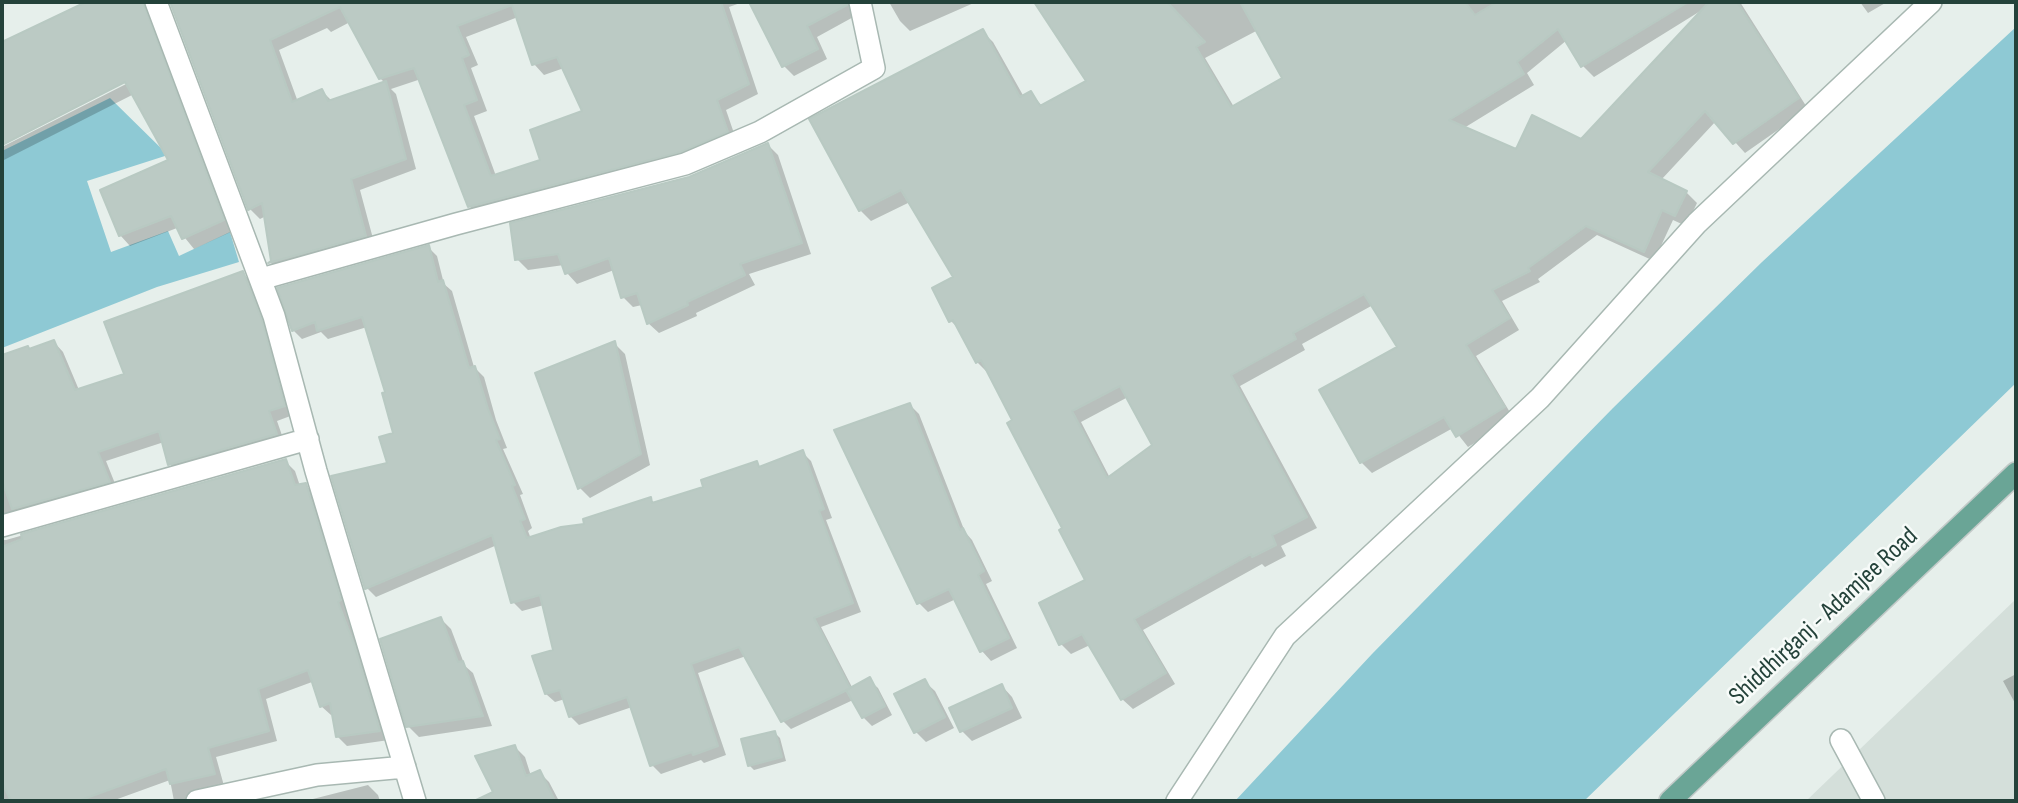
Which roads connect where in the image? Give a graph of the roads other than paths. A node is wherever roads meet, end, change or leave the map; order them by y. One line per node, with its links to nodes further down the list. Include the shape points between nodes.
1 (156, 2): 4 (street)
2 (860, 2): 4 (street, via 874,68 760,132 685,164)
3 (1931, 2): 12 (street, via 1697,223 1540,398 1285,636)
4 (261, 279): 5 (street)
5 (308, 439): 7 (street); 9 (street)
6 (2016, 473): 13 (main road, Shiddhirganj - Adamjee Road)
7 (2, 526)
8 (1840, 740): 14 (street)
9 (405, 766): 10 (street, via 317,775); 11 (street)
10 (197, 801)
11 (415, 801)
12 (1177, 801)
13 (1670, 801)
14 (1874, 801)

